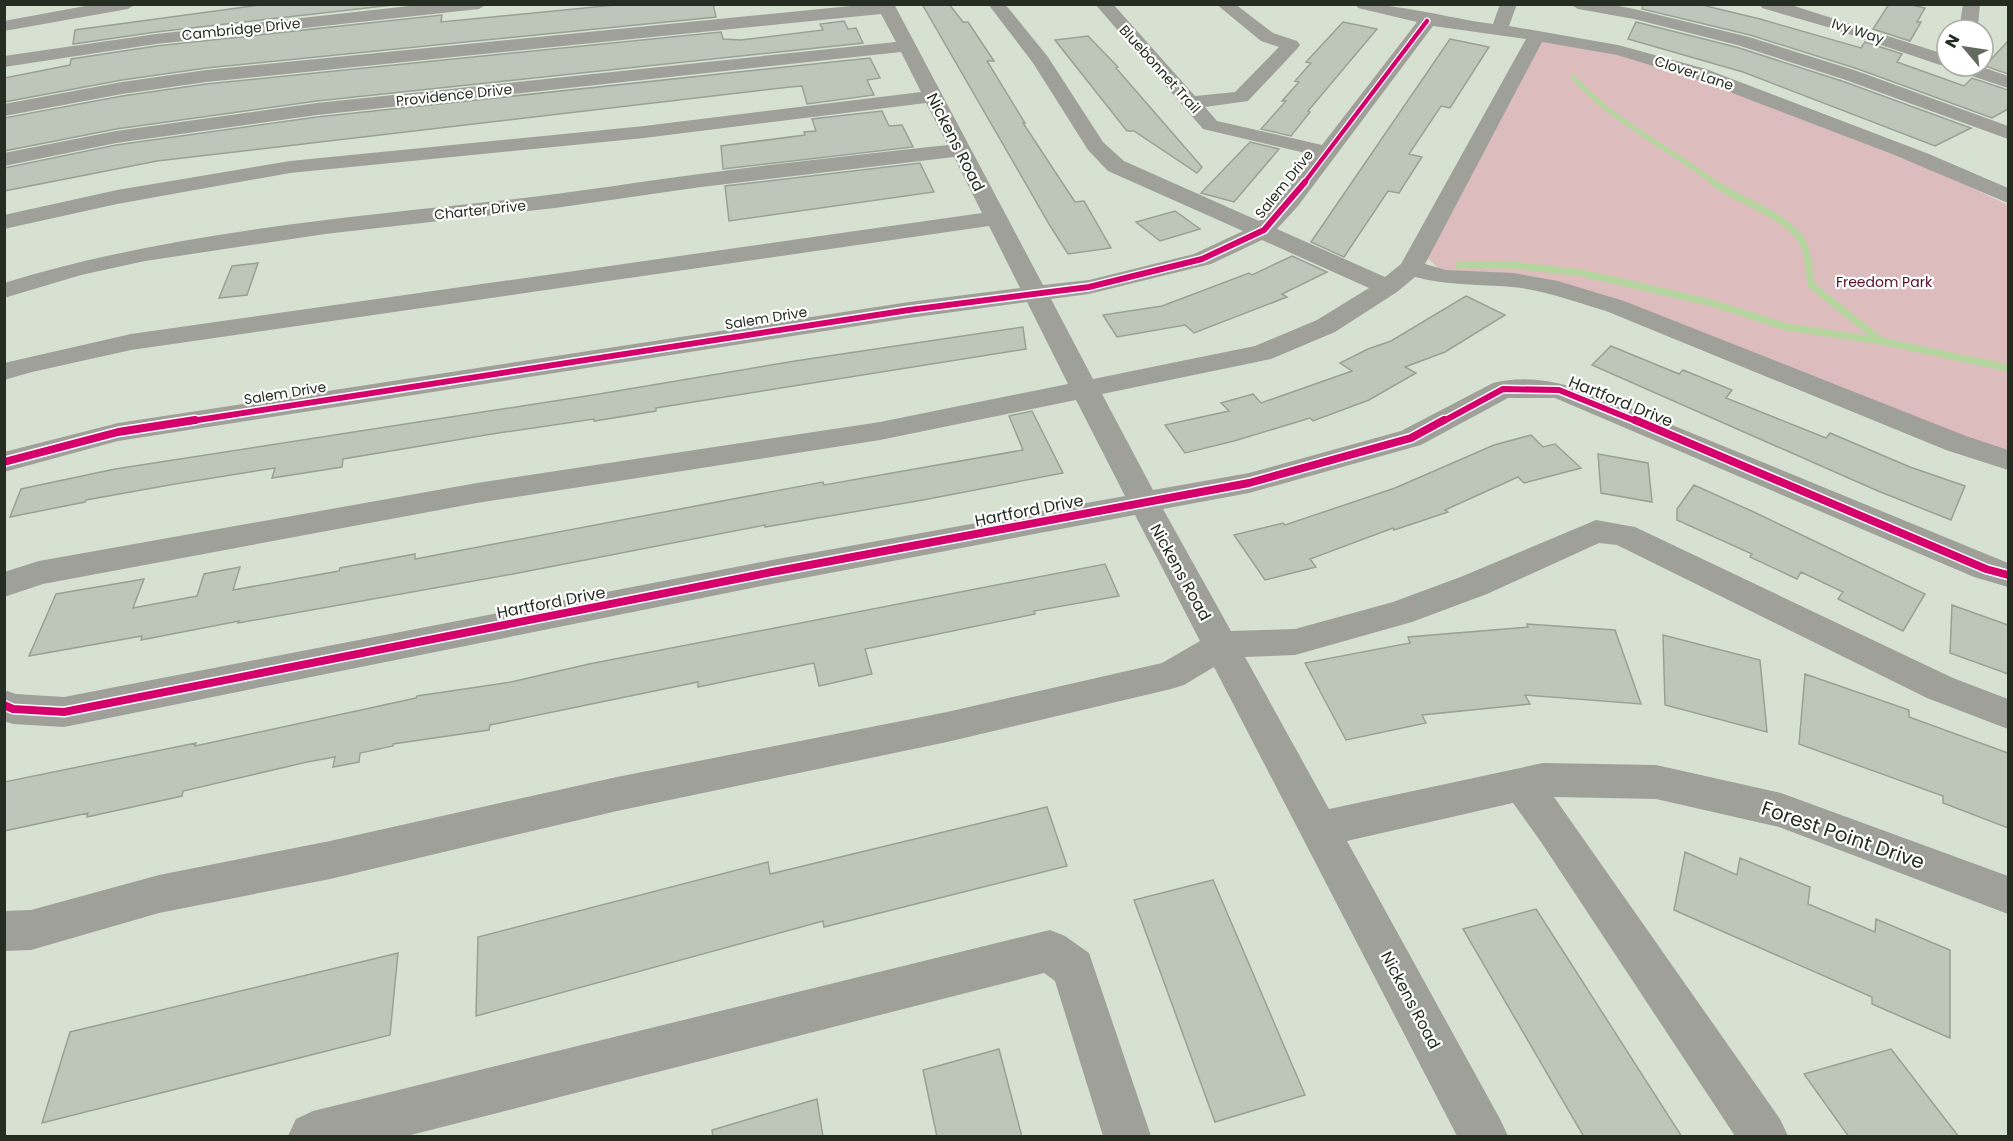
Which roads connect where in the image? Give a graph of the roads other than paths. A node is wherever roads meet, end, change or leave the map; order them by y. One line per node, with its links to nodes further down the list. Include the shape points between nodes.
1 (128, 4): 12 (street)
2 (479, 4): 20 (street, Cambridge Drive, via 156,39)
3 (996, 4): 32 (street, via 1041,61 1095,146 1116,166)
4 (1102, 4): 23 (street, Bluebonnet Trail)
5 (1224, 4): 23 (street, via 1267,37 1291,45 1241,97)
6 (1364, 4): 13 (street, Clover Lane)
7 (1509, 4): 16 (street)
8 (1578, 4): 25 (street, via 1700,28 1821,65)
9 (1768, 4): 14 (street, Ivy Way)
10 (1848, 4): 14 (street)
11 (886, 6): 18 (street, Nickens Road); 24 (street, via 206,76)
12 (33, 13): 15 (street); 20 (street)
13 (1427, 21): 16 (street, Clover Lane); 27 (street, Salem Drive)
14 (1838, 24): 19 (street, Ivy Way)
15 (4, 26)
16 (1499, 31): 17 (street, Clover Lane)
17 (1537, 35): 29 (street, Clover Lane, via 1618,50 1711,76 1956,171); 33 (street)
18 (907, 46): 22 (street, Nickens Road); 28 (street, Providence Drive, via 317,109 116,137)
19 (1935, 52)
20 (39, 56): 21 (street, Cambridge Drive)
21 (4, 63)
22 (932, 96): 26 (street, Nickens Road); 31 (street, via 644,132 290,167 117,197)
23 (1189, 103): 27 (street, Bluebonnet Trail, via 1210,125)
24 (4, 110)
25 (2008, 133)
26 (959, 150): 30 (street, Nickens Road); 35 (street, Charter Drive, via 302,230 145,254 75,269)
27 (1328, 152): 32 (street, Salem Drive)
28 (4, 160)
29 (2008, 196)
30 (995, 218): 36 (street, Nickens Road); 37 (street, via 131,342)
31 (4, 222)
32 (1264, 230): 34 (street); 36 (street, Salem Drive, via 1202,259 1159,271 1089,287)
33 (1411, 268): 34 (street); 39 (street, via 1445,277 1513,280 1558,288 1616,306 1945,439)
34 (1388, 287): 38 (street, via 1326,326 1262,353)
35 (4, 291)
36 (1034, 293): 38 (street, Nickens Road); 40 (street, Salem Drive, via 130,430)
37 (4, 372)
38 (1085, 391): 41 (street, Nickens Road); 43 (street, via 880,431 477,493 39,573)
39 (2008, 460)
40 (4, 462)
41 (1144, 503): 42 (street, Hartford Drive, via 1250,483 1411,438 1503,389 1559,390); 44 (street, Nickens Road); 46 (street, Hartford Drive, via 760,574 64,712)
42 (2008, 575)
43 (4, 585)
44 (1222, 645): 45 (street, via 1295,642 1400,613 1475,585 1596,531 1624,535 1940,688); 48 (street, Nickens Road); 50 (street, via 1171,675 1126,686 947,728 617,794 330,860 159,894 31,930)
45 (2008, 714)
46 (7, 715)
47 (1522, 785): 48 (street, Forest Point Drive); 49 (street, Forest Point Drive, via 1543,780 1656,782 1781,810); 54 (street)
48 (1320, 829): 53 (street, Nickens Road)
49 (2008, 895)
50 (4, 931)
51 (313, 1137): 52 (street, via 1050,951 1073,968)
52 (1127, 1137)
53 (1483, 1137)
54 (1763, 1137)

